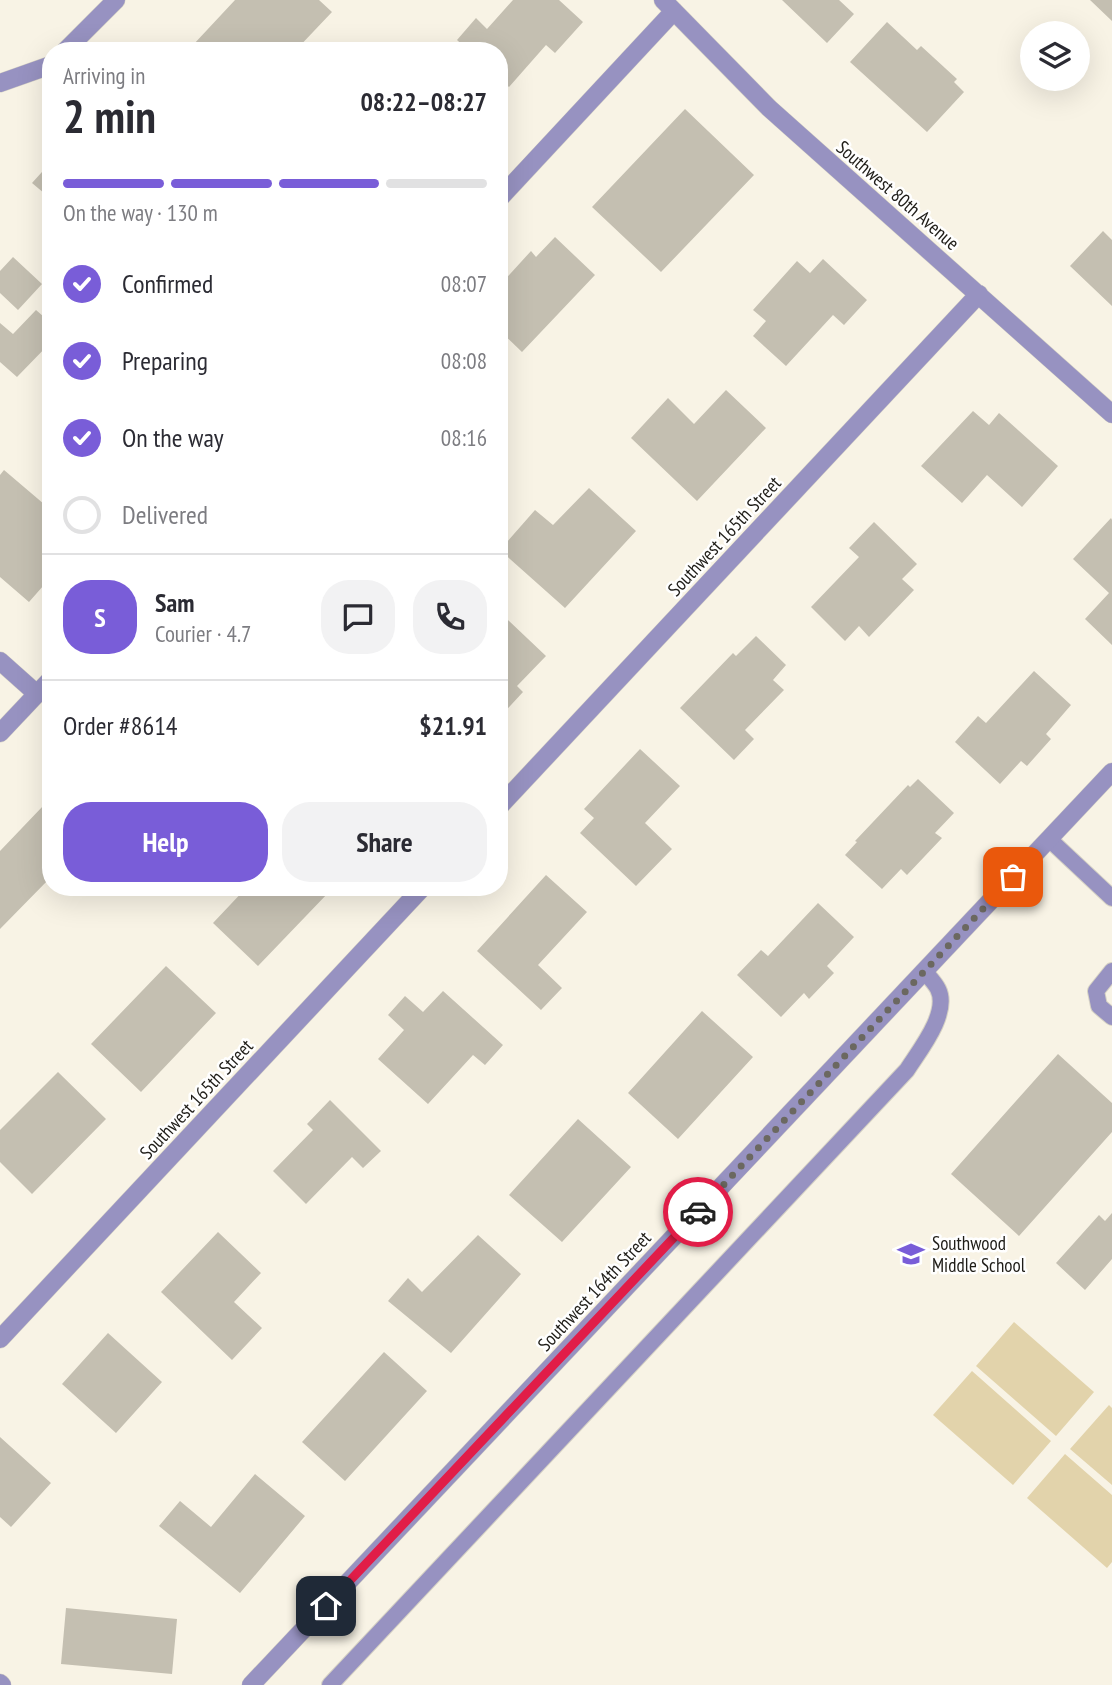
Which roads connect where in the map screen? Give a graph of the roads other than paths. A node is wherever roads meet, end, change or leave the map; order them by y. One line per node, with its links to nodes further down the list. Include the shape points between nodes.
1 (116, 0): 3 (street)
2 (668, 6): 6 (street); 7 (street, Southwest 80th Avenue, via 769,108)
3 (80, 42)
4 (42, 68): 5 (street)
5 (0, 83)
6 (508, 189)
7 (979, 294): 8 (street, Southwest 80th Avenue); 14 (street, Southwest 165th Street)
8 (1112, 414)
9 (0, 660): 11 (street)
10 (42, 689): 11 (street)
11 (37, 694): 12 (street)
12 (0, 733)
13 (1112, 772): 15 (street, Southwest 164th Street)
14 (508, 797)
15 (1049, 839): 17 (lane); 18 (street, Southwest 164th Street)
16 (415, 896): 21 (street, Southwest 165th Street)
17 (1112, 898)
18 (925, 971): 22 (street, Southwest 164th Street); 23 (lane, via 939,989 941,1007 906,1070)
19 (1112, 971): 20 (lane, via 1096,991 1099,1006)
20 (1112, 1017)
21 (0, 1339)
22 (251, 1685)
23 (330, 1685)

